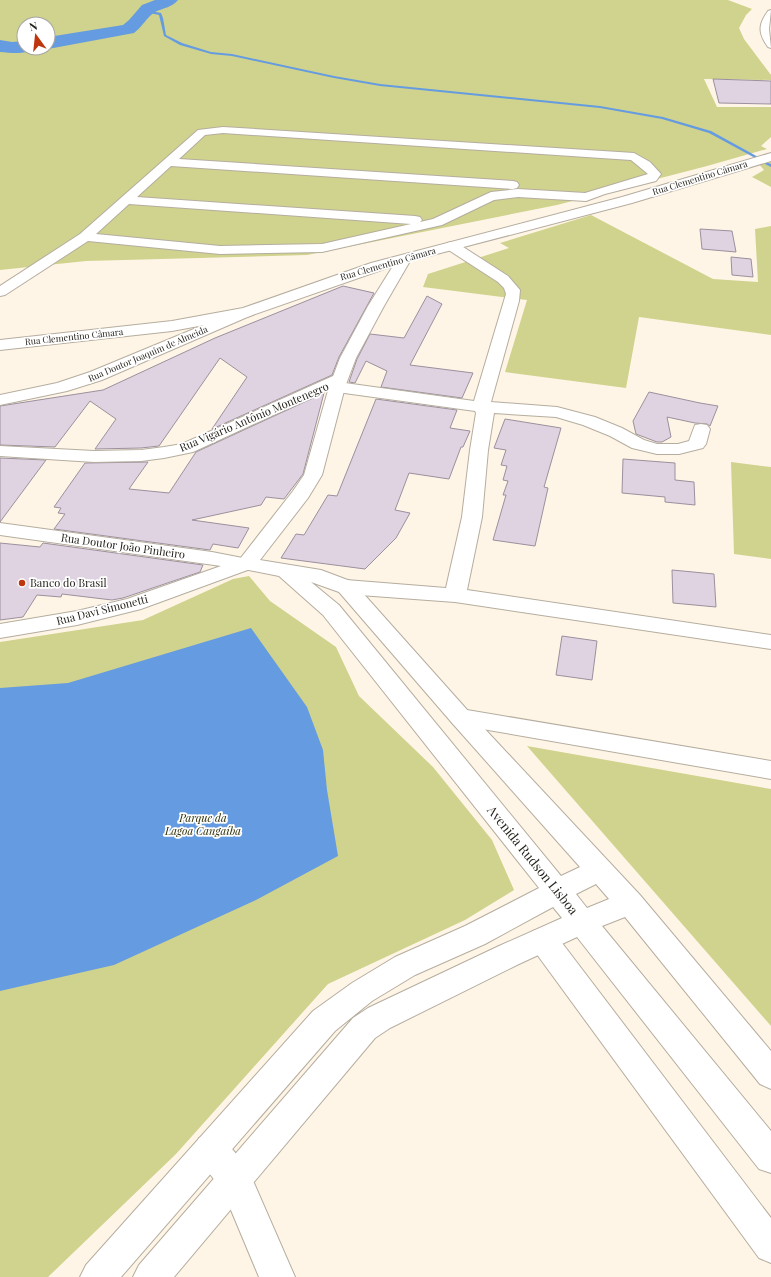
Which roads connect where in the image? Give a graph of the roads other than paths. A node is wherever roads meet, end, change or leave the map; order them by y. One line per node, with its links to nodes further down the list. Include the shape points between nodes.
1 (771, 12): 2 (street, via 763,28)
2 (771, 45)
3 (771, 157): 9 (street, Rua Clementino Câmara, via 627,200)
4 (168, 162): 5 (street); 5 (street, via 202,132 223,130 634,157 655,174 652,178); 6 (street)
5 (601, 191): 7 (street, via 586,197 518,193 491,196)
6 (127, 200): 7 (street); 8 (street)
7 (437, 222): 8 (street, via 322,248 220,250)
8 (85, 237): 11 (street)
9 (452, 246): 10 (street, Rua Clementino Câmara); 16 (street, via 504,279 513,291)
10 (404, 260): 12 (street, Rua Clementino Câmara, via 344,276); 14 (street, via 348,358)
11 (0, 292)
12 (247, 312): 13 (street, Rua Clementino Câmara, via 172,326); 15 (street, Rua Doutor Joaquim de Almeida, via 96,376 61,387)
13 (0, 345)
14 (338, 384): 16 (street); 18 (street, Rua Vigário Antônio Montenegro, via 314,390 172,452 114,456); 20 (street, via 313,475)
15 (0, 400)
16 (481, 407): 17 (street, via 557,412 589,421 638,444 657,449 679,449 697,444); 23 (street, via 485,413 472,517)
17 (702, 429)
18 (0, 451)
19 (0, 529): 20 (street, Rua Doutor João Pinheiro)
20 (246, 564): 21 (street, Avenida Rudson Lisboa); 24 (street, Rua Davi Simonetti, via 133,604 77,618)
21 (286, 572): 22 (street, Avenida Rudson Lisboa, via 321,577); 29 (street, Avenida Rudson Lisboa, via 331,610)
22 (346, 588): 23 (street); 26 (street, Avenida Rudson Lisboa)
23 (455, 595): 25 (street)
24 (0, 631)
25 (771, 642)
26 (461, 718): 27 (street); 28 (street, Avenida Rudson Lisboa)
27 (771, 770)
28 (600, 869): 29 (street); 30 (street, Avenida Rudson Lisboa)
29 (558, 891): 31 (street, Avenida Rudson Lisboa); 34 (street, via 475,935 405,966 362,992 324,1021)
30 (630, 903): 31 (street); 33 (street, Avenida Rudson Lisboa)
31 (582, 922): 32 (street); 35 (street, Avenida Rudson Lisboa)
32 (543, 940): 36 (street, via 379,1018 364,1028); 37 (street)
33 (771, 1074)
34 (211, 1149): 36 (street); 38 (street)
35 (771, 1156)
36 (235, 1179): 39 (street); 40 (street)
37 (771, 1246)
38 (98, 1277)
39 (151, 1277)
40 (277, 1277)

